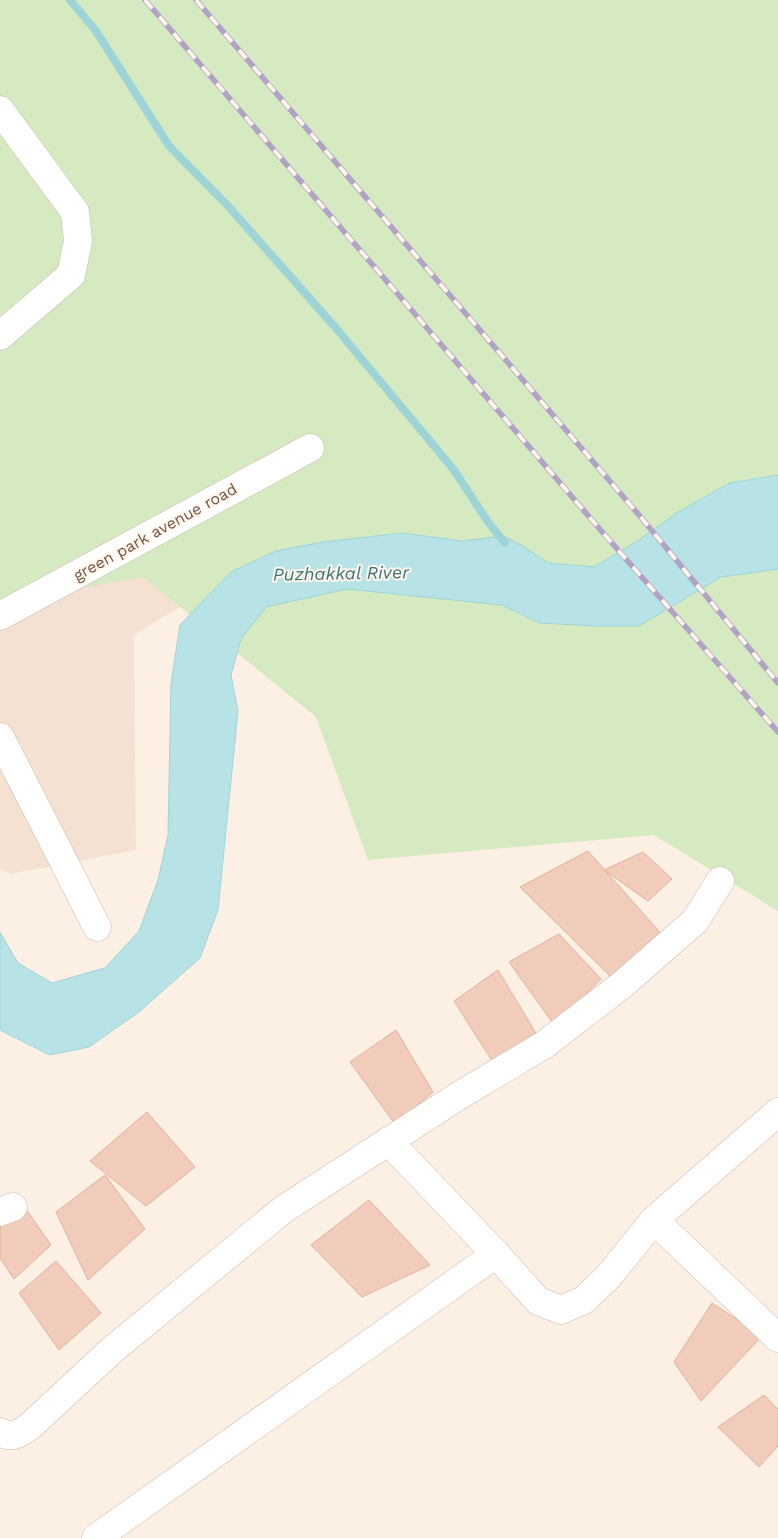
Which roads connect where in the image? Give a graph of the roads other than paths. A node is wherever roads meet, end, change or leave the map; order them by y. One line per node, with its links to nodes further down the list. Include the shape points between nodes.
1 (0, 110): 2 (street, via 74,212 78,241 71,275)
2 (0, 336)
3 (310, 448): 4 (street, green park avenue road)
4 (0, 616)
5 (0, 737): 7 (street)
6 (720, 881): 9 (street, via 695,921 623,984 544,1046)
7 (97, 927)
8 (778, 1112): 10 (street)
9 (388, 1142): 11 (street); 13 (street, via 284,1209 112,1350 29,1427 15,1436)
10 (654, 1220): 11 (street, via 608,1277 584,1300 561,1310 538,1301); 12 (street)
11 (496, 1254): 14 (street)
12 (778, 1338)
13 (0, 1432)
14 (96, 1538)

